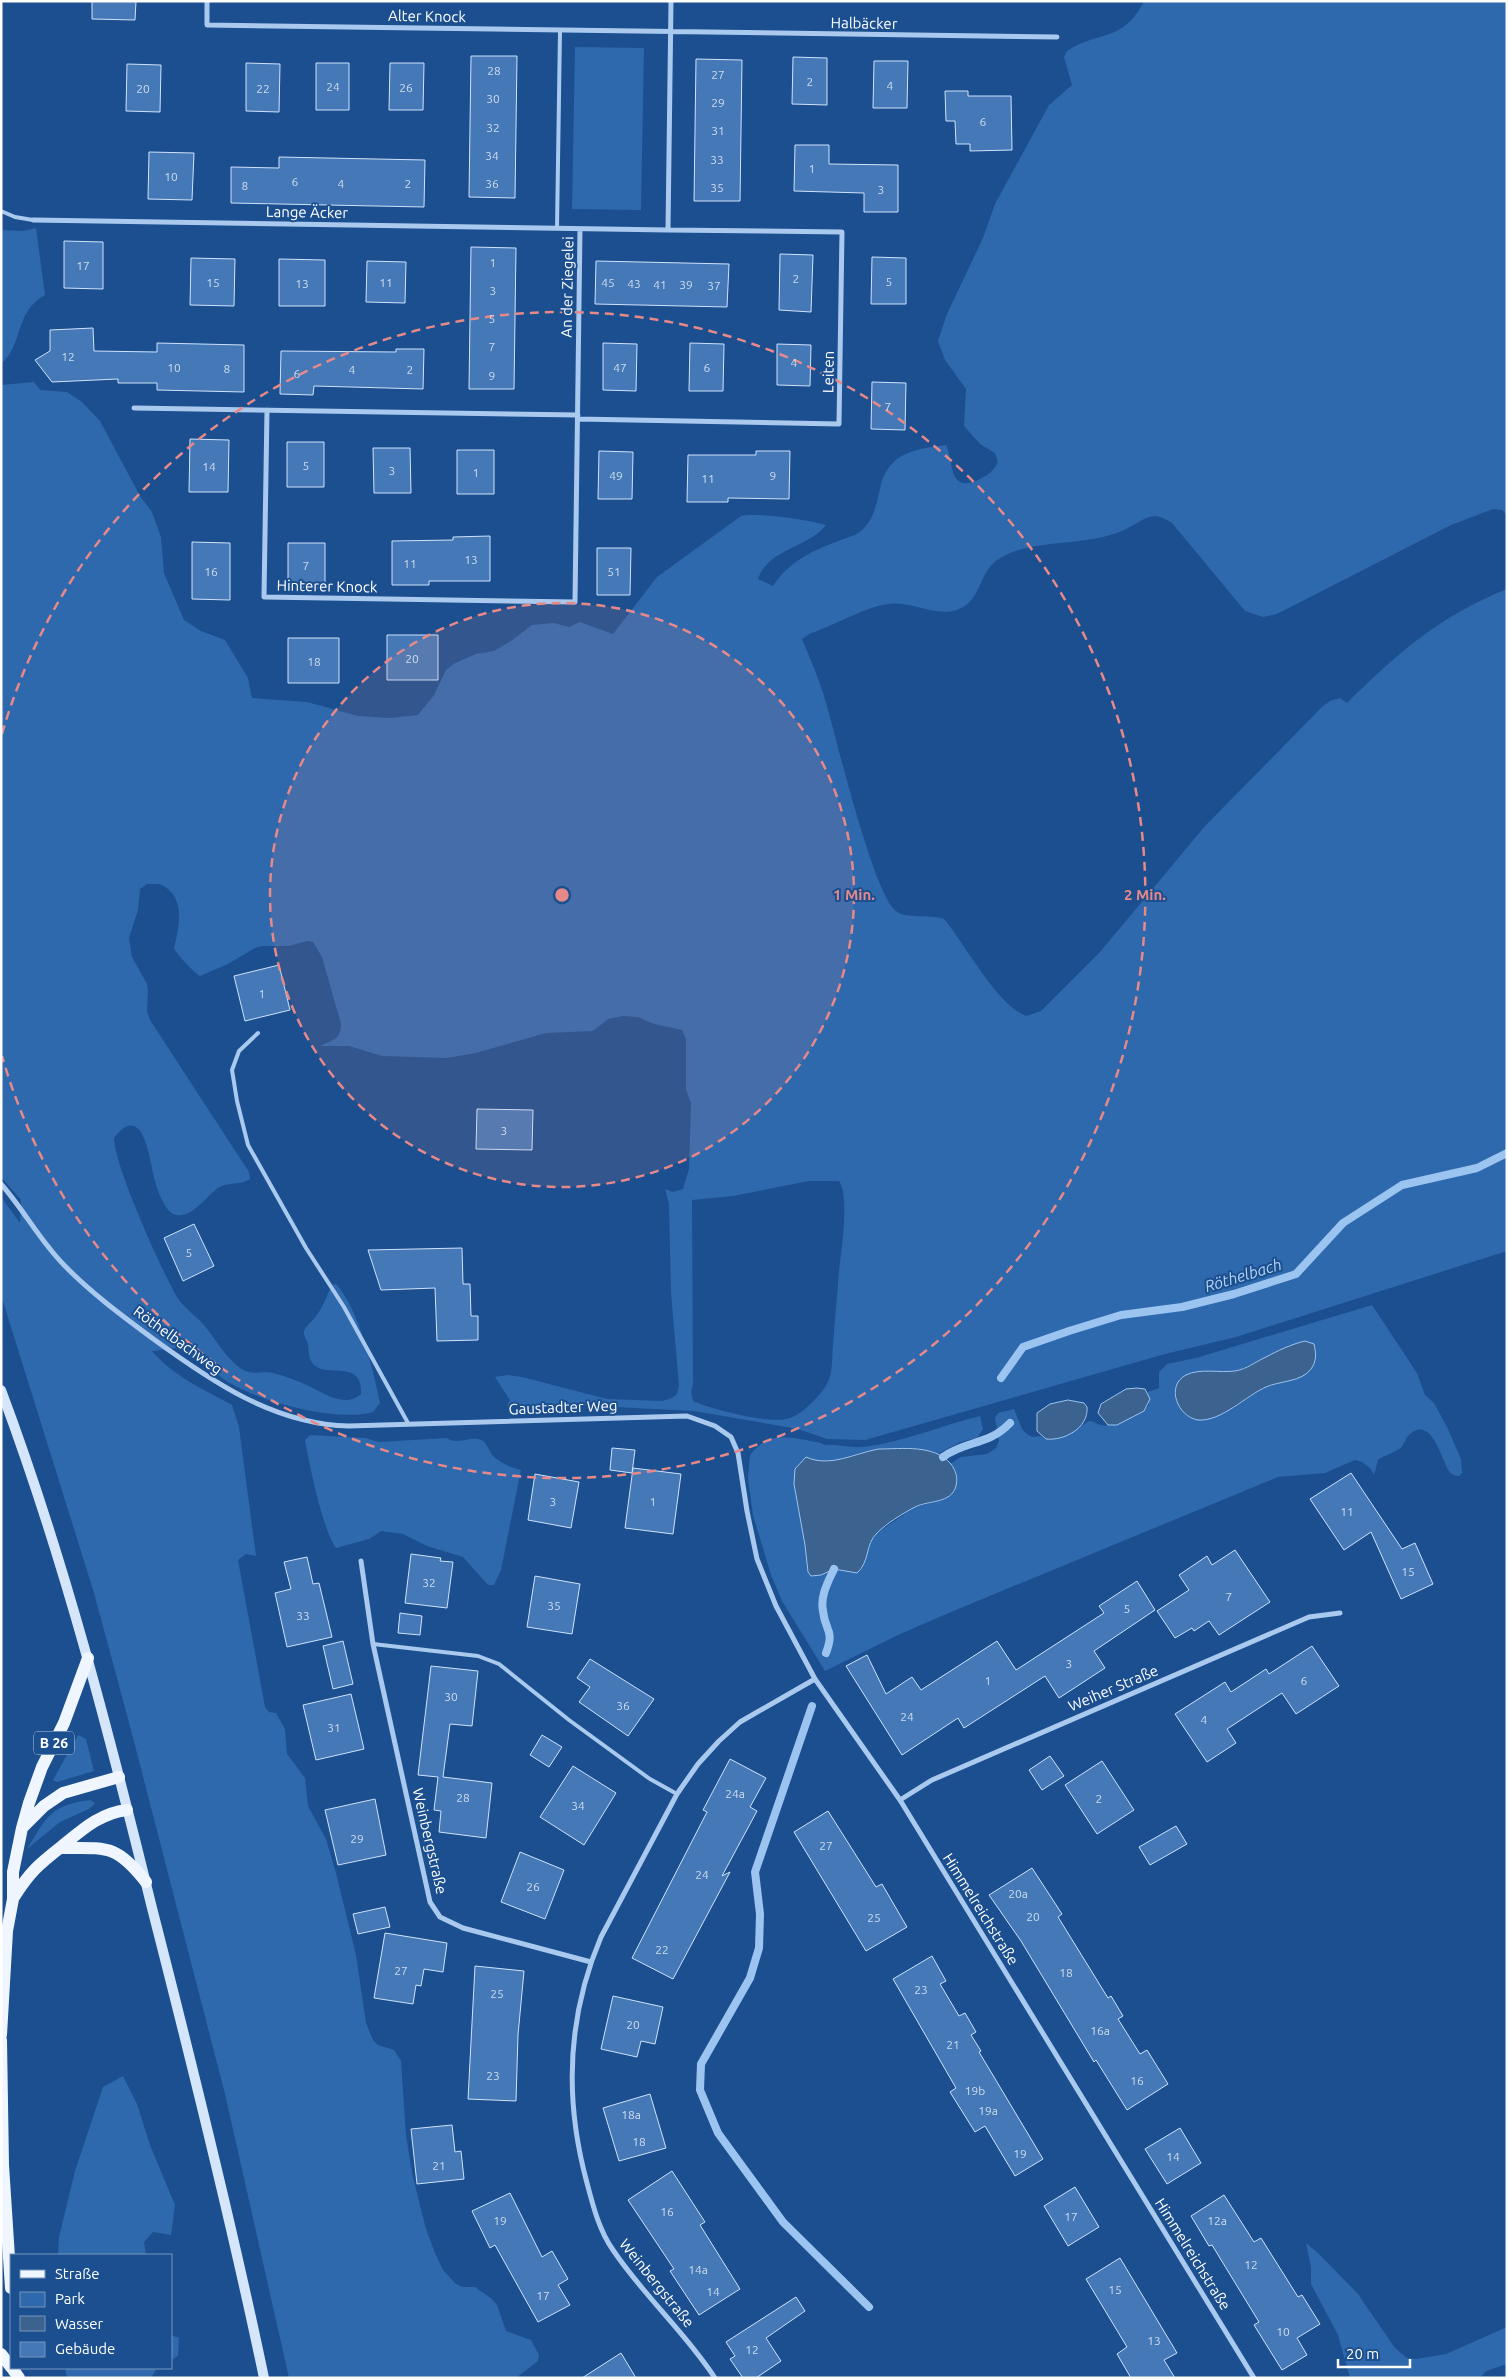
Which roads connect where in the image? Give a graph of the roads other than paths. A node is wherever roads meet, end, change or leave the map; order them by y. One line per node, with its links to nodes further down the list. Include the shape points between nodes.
1 (207, 1): 3 (street, Alter Knock, via 207,25)
2 (671, 1): 4 (street)
3 (560, 30): 4 (street, Alter Knock); 8 (lane)
4 (670, 32): 5 (street, Halbäcker); 10 (street)
5 (1057, 37)
6 (1, 212): 7 (lane)
7 (33, 220): 8 (street, Lange Äcker)
8 (557, 228): 9 (street, Lange Äcker)
9 (580, 229): 10 (street, An der Ziegelei); 13 (street, An der Ziegelei)
10 (668, 230): 13 (street, Leiten, via 842,232 839,424)
11 (134, 408): 12 (street)
12 (267, 410): 13 (street); 14 (street, Hinterer Knock, via 264,598)
13 (578, 417): 14 (street, An der Ziegelei)
14 (575, 602)
15 (258, 1032): 18 (lane, via 239,1051 232,1070 248,1145)
16 (1, 1184): 19 (street, Röthelbachweg, via 64,1266 110,1307 205,1377 238,1396 298,1418 328,1425)
17 (1, 1390): 24 (street, via 28,1463)
18 (408, 1423): 19 (street, Gaustadter Weg); 20 (street, Gaustadter Weg, via 687,1416 715,1426)
19 (391, 1424)
20 (731, 1437): 25 (street, Himmelreichstraße, via 738,1453 757,1559 776,1606)
21 (361, 1560): 23 (street, Weinbergstraße)
22 (1340, 1613): 28 (street, Weiher Straße, via 1309,1617 932,1780)
23 (373, 1644): 27 (lane, via 478,1656 499,1664 569,1720 650,1779); 34 (street, Weinbergstraße, via 430,1902 440,1917 463,1928)
24 (88, 1658): 26 (street); 30 (main road, B 26, via 64,1723 39,1776)
25 (815, 1679): 27 (street, Weinbergstraße, via 740,1722 698,1764); 28 (street, Himmelreichstraße)
26 (119, 1777): 29 (street); 30 (main road, via 62,1793)
27 (677, 1794): 34 (street, Weinbergstraße)
28 (900, 1800): 42 (street, Himmelreichstraße)
29 (127, 1810): 31 (main road, B 26, via 116,1811 90,1823); 32 (street)
30 (22, 1828): 33 (main road, B 26, via 13,1872)
31 (61, 1848): 32 (main road, via 112,1850 129,1861); 33 (main road, B 26, via 38,1864)
32 (146, 1882): 40 (street, via 219,2174)
33 (13, 1899): 35 (main road, B 26, via 7,1931)
34 (591, 1962): 41 (street, Weinbergstraße, via 579,2000 572,2060 572,2104 578,2149 595,2213 612,2249)
35 (1, 2035)
36 (1, 2040): 37 (main road, via 2,2165)
37 (10, 2274)
38 (1, 2354): 39 (main road)
39 (10, 2365)
40 (264, 2378)
41 (715, 2378)
42 (1254, 2378)

